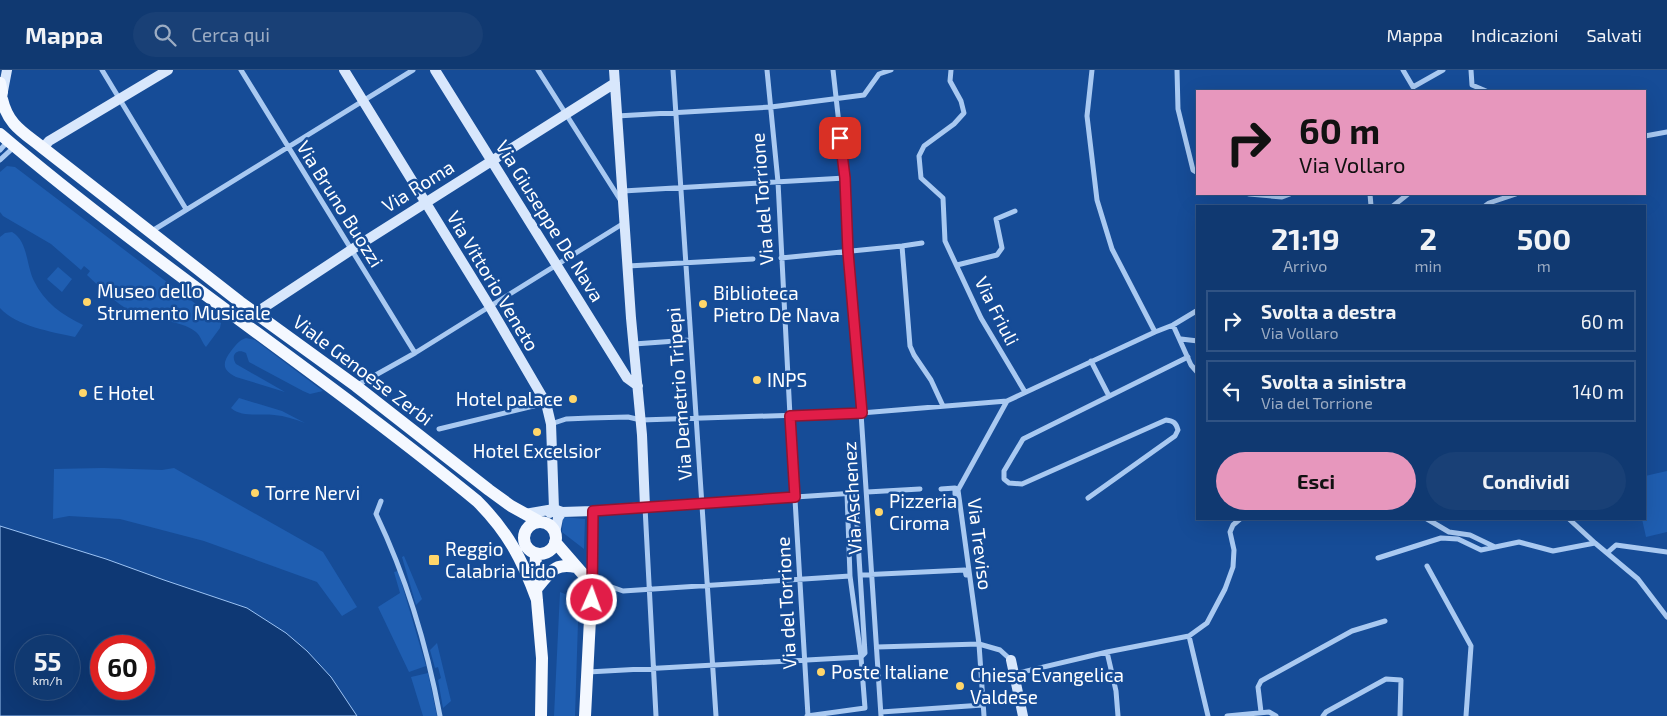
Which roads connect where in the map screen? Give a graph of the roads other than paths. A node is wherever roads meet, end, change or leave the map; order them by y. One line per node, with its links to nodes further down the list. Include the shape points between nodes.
1 (7, 70): 22 (street)
2 (102, 70): 23 (street)
3 (168, 70): 23 (street)
4 (241, 70): 33 (street, Via Bruno Buozzi)
5 (344, 70): 25 (street, Via Vittorio Veneto)
6 (413, 70): 25 (street)
7 (435, 70): 36 (street, Via Giuseppe De Nava)
8 (538, 70): 28 (street)
9 (614, 70): 20 (street)
10 (673, 70): 27 (street, Via Demetrio Tripepi)
11 (767, 70): 26 (street, Via del Torrione)
12 (833, 70): 24 (street, Via Aschenez)
13 (891, 70): 24 (street, via 879,74 864,95)
14 (951, 70): 62 (street, Via Friuli, via 950,81 964,113 924,146 919,156 921,178 943,198 945,241)
15 (1092, 70): 69 (street, via 1087,116 1097,200 1112,249)
16 (1177, 70): 37 (street, via 1178,109 1192,170)
17 (1403, 70): 18 (street, via 1413,87)
18 (1443, 70)
19 (1471, 70): 21 (street, via 1472,85)
20 (615, 84): 28 (street, Via Roma); 29 (street)
21 (1484, 90)
22 (1, 94): 34 (main road, Viale Genoese Zerbi, via 4,110 13,124)
23 (120, 99): 34 (street, via 49,141); 50 (street)
24 (835, 99): 26 (street); 38 (street, Via Aschenez)
25 (362, 101): 33 (street); 46 (street, Via Vittorio Veneto)
26 (771, 107): 27 (street); 39 (street, Via del Torrione)
27 (676, 113): 29 (street); 40 (street, Via Demetrio Tripepi)
28 (565, 115): 36 (street, Via Roma); 49 (street)
29 (617, 116): 41 (street)
30 (1667, 132): 31 (street)
31 (1646, 136)
32 (6, 143): 35 (street); 67 (main road, Viale Genoese Zerbi)
33 (288, 147): 50 (street); 56 (street, Via Bruno Buozzi)
34 (43, 148): 53 (main road, Viale Genoese Zerbi)
35 (0, 160)
36 (492, 160): 46 (street, Via Roma); 61 (street, Via Giuseppe De Nava)
37 (1196, 172)
38 (845, 178): 39 (street); 57 (street, Via Aschenez)
39 (778, 182): 40 (street); 58 (street, Via del Torrione)
40 (681, 187): 41 (street); 60 (street, Via Demetrio Tripepi)
41 (622, 192): 49 (street)
42 (1260, 195): 43 (street)
43 (1287, 195)
44 (1407, 195): 47 (street)
45 (1513, 195): 48 (street)
46 (426, 203): 56 (street, Via Roma); 64 (street, Via Vittorio Veneto)
47 (1394, 205)
48 (1486, 205)
49 (624, 206): 52 (street)
50 (186, 209): 53 (street)
51 (1015, 211): 62 (street, via 996,219 1002,248 997,255)
52 (625, 223): 61 (street); 63 (street)
53 (151, 231): 66 (main road, Viale Genoese Zerbi)
54 (922, 243): 55 (street)
55 (902, 246): 57 (street); 84 (street, via 910,346)
56 (351, 250): 66 (street, Via Roma); 74 (street, Via Bruno Buozzi)
57 (848, 252): 58 (street); 85 (street, Via Aschenez)
58 (781, 258): 86 (street, Via del Torrione)
59 (753, 259): 60 (street)
60 (686, 262): 63 (street); 71 (street, Via Demetrio Tripepi)
61 (557, 265): 64 (street); 79 (street, Via Giuseppe De Nava, via 627,378)
62 (957, 265): 80 (street, Via Friuli, via 981,318)
63 (628, 266): 73 (street)
64 (490, 307): 74 (street); 83 (street, Via Vittorio Veneto)
65 (1196, 311): 68 (street)
66 (255, 313): 67 (street, Via Roma); 78 (main road, Viale Genoese Zerbi)
67 (244, 323): 108 (main road, Viale Genoese Zerbi, via 450,478 491,515)
68 (1173, 325): 69 (street); 70 (street)
69 (1155, 332): 76 (street)
70 (1181, 339): 72 (street); 75 (street)
71 (690, 340): 73 (street); 87 (street, Via Demetrio Tripepi)
72 (1196, 341)
73 (634, 344): 79 (street)
74 (415, 353): 78 (street)
75 (1188, 357): 77 (street); 81 (street)
76 (1091, 361): 80 (street); 81 (street)
77 (1196, 371)
78 (356, 386): 102 (main road, Viale Genoese Zerbi, via 489,490)
79 (638, 386): 88 (street)
80 (1025, 392): 82 (street)
81 (1109, 396): 96 (street, via 1023,438 1004,472 1004,479 1009,484 1022,484 1166,420 1177,425 1175,436)
82 (1007, 401): 84 (street); 130 (street, Via Treviso, via 958,490)
83 (546, 403): 89 (street, Via Vittorio Veneto); 90 (street)
84 (943, 406): 85 (street)
85 (862, 413): 86 (street); 93 (street, Via Aschenez)
86 (790, 416): 87 (street); 95 (street, Via del Torrione)
87 (696, 419): 88 (street); 98 (street, Via Demetrio Tripepi)
88 (641, 420): 89 (street, via 628,417 566,419); 99 (street)
89 (551, 424): 100 (street, Via Vittorio Veneto)
90 (440, 429)
91 (920, 489): 93 (street)
92 (941, 489): 118 (street, via 955,488)
93 (867, 492): 119 (street, Via Aschenez)
94 (848, 493): 95 (street); 120 (street, via 855,493); 121 (street)
95 (795, 497): 98 (street); 122 (street, Via del Torrione)
96 (1088, 498)
97 (381, 501): 143 (street, via 376,514 405,580 434,678)
98 (702, 503): 99 (street); 124 (street, Via Demetrio Tripepi)
99 (645, 507): 101 (street); 125 (street)
100 (558, 510): 101 (street); 102 (street); 106 (street); 109 (street)
101 (593, 511): 123 (street)
102 (525, 514): 106 (main road, Viale Genoese Zerbi)
103 (1239, 520): 129 (street, via 1230,532 1233,567 1225,588 1207,623)
104 (1429, 520): 111 (street, via 1449,532 1470,535)
105 (1570, 520): 110 (street)
106 (540, 522): 107 (main road, via 531,525); 109 (main road, via 549,525)
107 (524, 537): 108 (main road); 114 (main road, via 525,546)
108 (508, 538): 126 (main road, Viale Genoese Zerbi)
109 (555, 538): 114 (main road, via 550,551); 117 (main road)
110 (1595, 543): 111 (street, via 1552,551 1519,542); 113 (street)
111 (1495, 547): 115 (street, via 1481,550 1458,539 1442,538)
112 (1667, 552): 113 (street, via 1616,545)
113 (1607, 553): 127 (street, via 1638,579)
114 (536, 554): 126 (main road)
115 (1378, 558)
116 (1427, 566): 157 (street, via 1471,646)
117 (576, 567): 123 (main road); 126 (main road, via 564,565 554,568)
118 (965, 570): 119 (street); 130 (street)
119 (871, 574): 120 (street); 131 (street, Via Aschenez)
120 (860, 575): 133 (street, via 865,653)
121 (850, 576): 122 (street); 133 (street)
122 (800, 579): 124 (street); 134 (street, Via del Torrione)
123 (592, 580): 125 (street, via 623,591); 138 (main road)
124 (708, 585): 125 (street); 136 (street, Via Demetrio Tripepi)
125 (648, 590): 137 (street)
126 (537, 594): 144 (main road, via 542,658)
127 (1667, 617)
128 (1385, 621): 141 (street, via 1352,631 1261,681 1258,687)
129 (1190, 636): 132 (street); 152 (street)
130 (979, 644): 131 (street); 135 (street, via 1000,650); 140 (street)
131 (877, 647): 142 (street, Via Aschenez)
132 (1107, 652): 139 (street); 151 (street)
133 (861, 657): 134 (street); 148 (street, via 865,708)
134 (805, 660): 136 (street); 148 (street, Via del Torrione)
135 (1011, 660): 139 (street)
136 (712, 665): 137 (street); 147 (street, Via Demetrio Tripepi)
137 (654, 670): 138 (street); 146 (street)
138 (588, 672): 145 (main road)
139 (1014, 674): 150 (street)
140 (983, 705): 142 (street); 149 (street)
141 (1261, 712): 153 (street); 154 (street)
142 (881, 714)
143 (440, 716)
144 (541, 716)
145 (586, 716)
146 (656, 716)
147 (716, 716)
148 (807, 716)
149 (984, 716)
150 (1023, 716)
151 (1118, 716)
152 (1208, 716)
153 (1227, 716)
154 (1276, 716)
155 (1323, 716): 156 (street, via 1386,679 1400,680)
156 (1400, 716)
157 (1466, 716)

